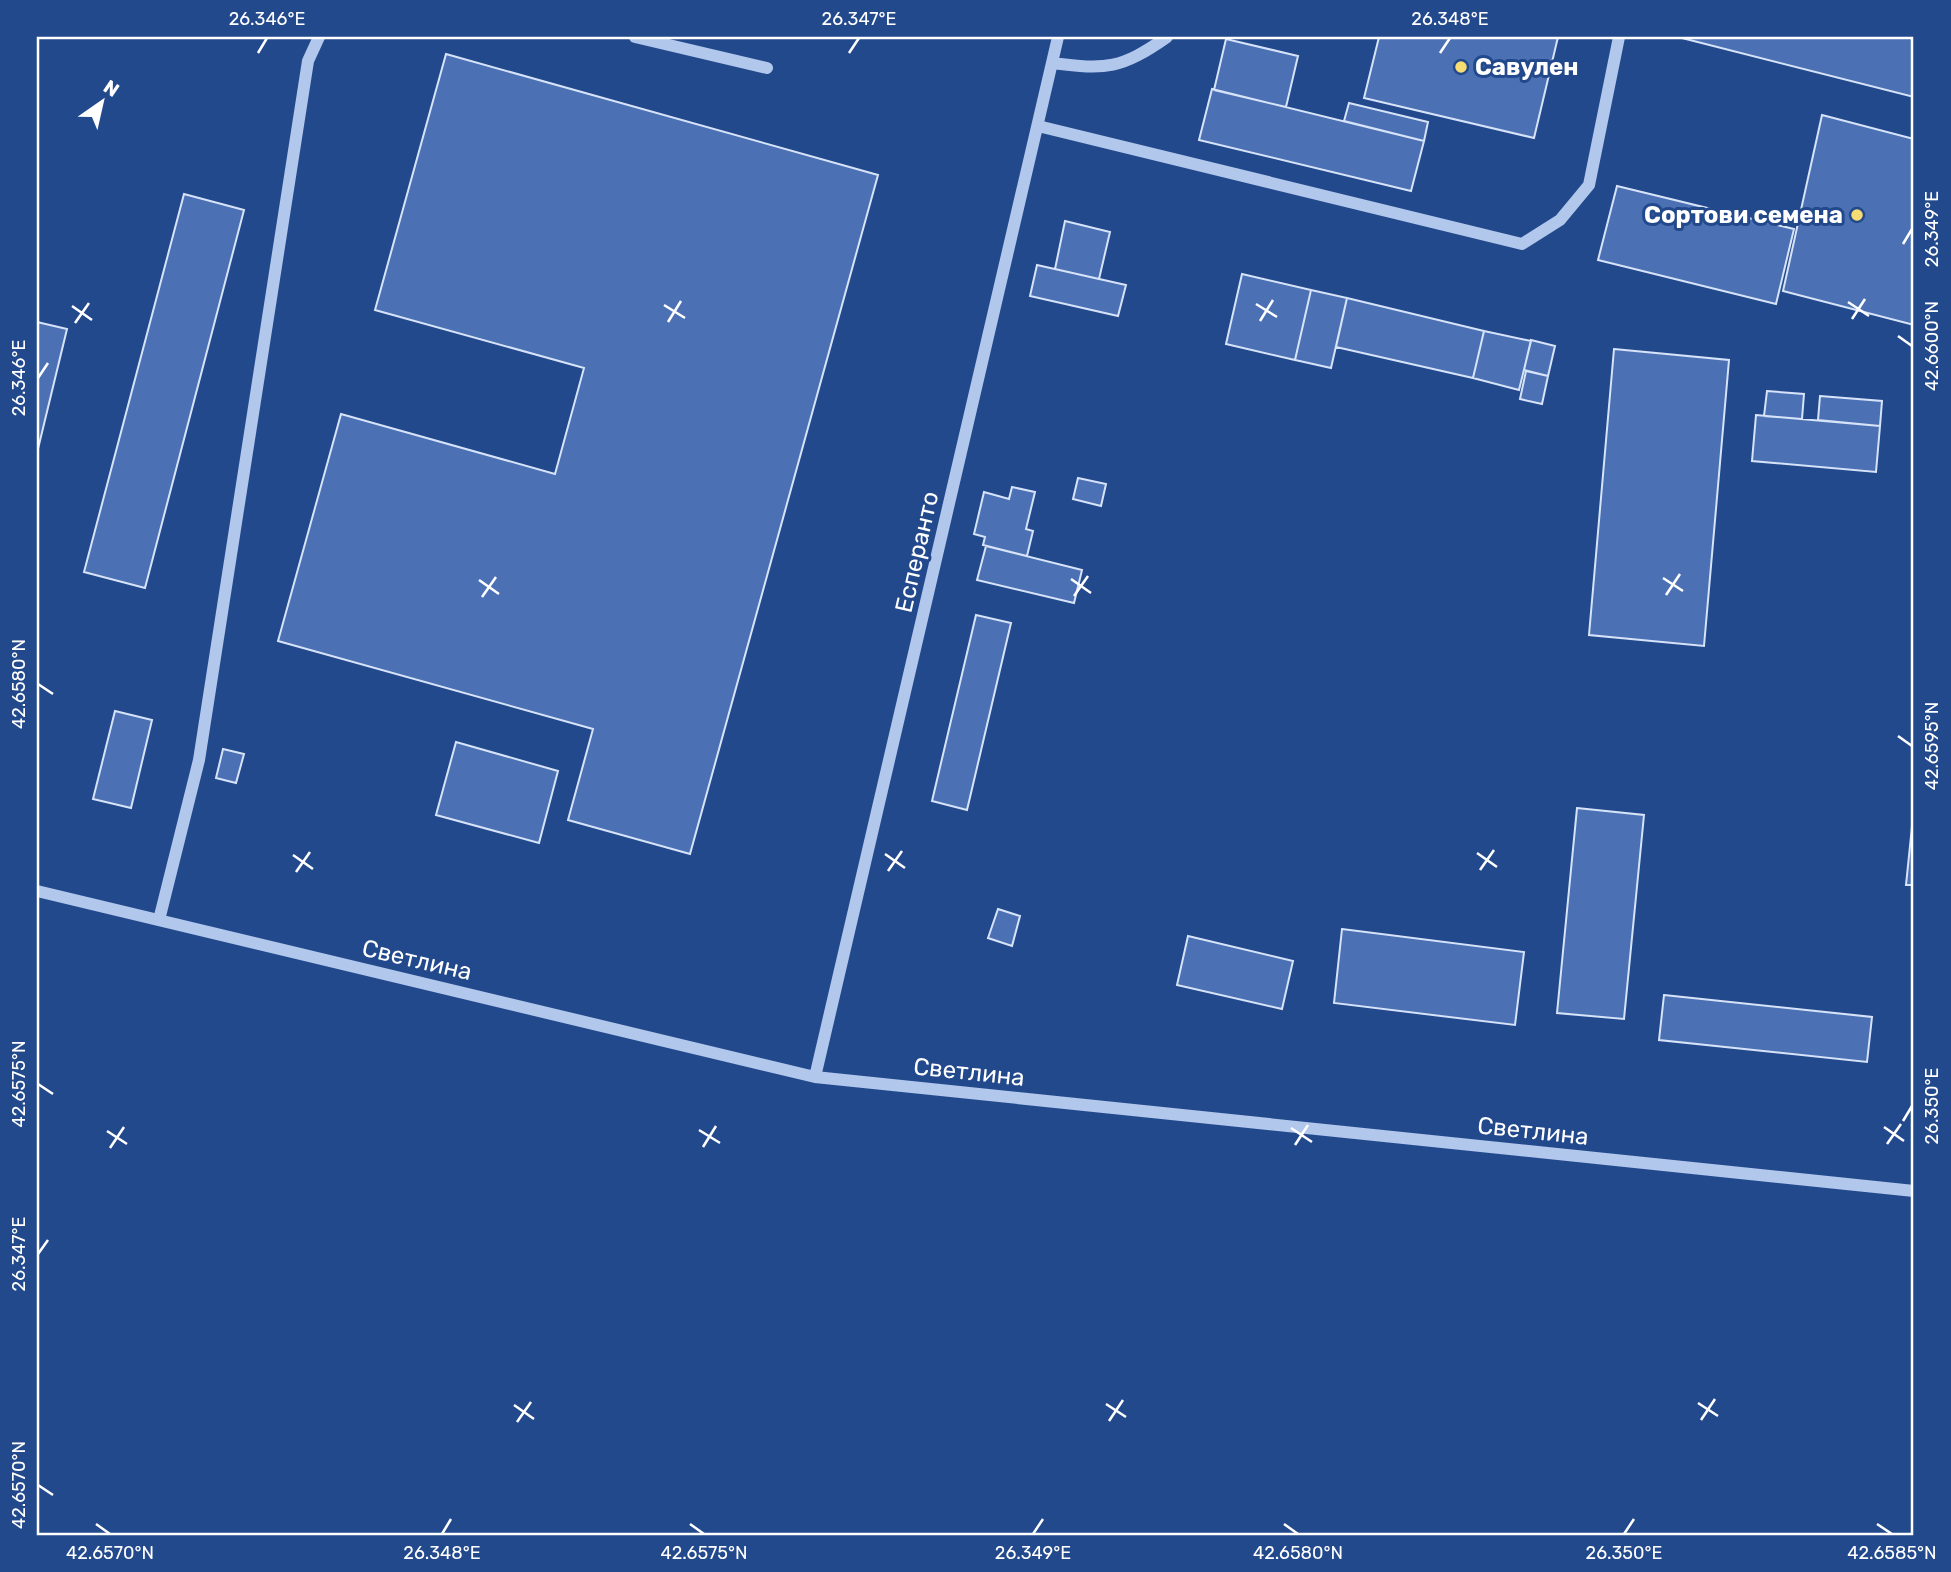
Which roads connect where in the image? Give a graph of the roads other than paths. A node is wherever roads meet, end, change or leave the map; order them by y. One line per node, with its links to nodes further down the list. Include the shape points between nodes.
1 (319, 37): 10 (street, via 308,61 199,760)
2 (635, 37): 7 (street)
3 (1058, 37): 6 (street, Есперанто)
4 (1167, 37): 6 (street, via 1135,60 1095,68)
5 (1619, 37): 8 (street, via 1589,185 1560,220 1522,244)
6 (1052, 63): 8 (street, Есперанто)
7 (767, 68)
8 (1038, 126): 11 (street, Есперанто)
9 (37, 891): 10 (street, Светлина)
10 (159, 920): 11 (street, Светлина)
11 (816, 1077): 12 (street, Светлина)
12 (1914, 1191)

